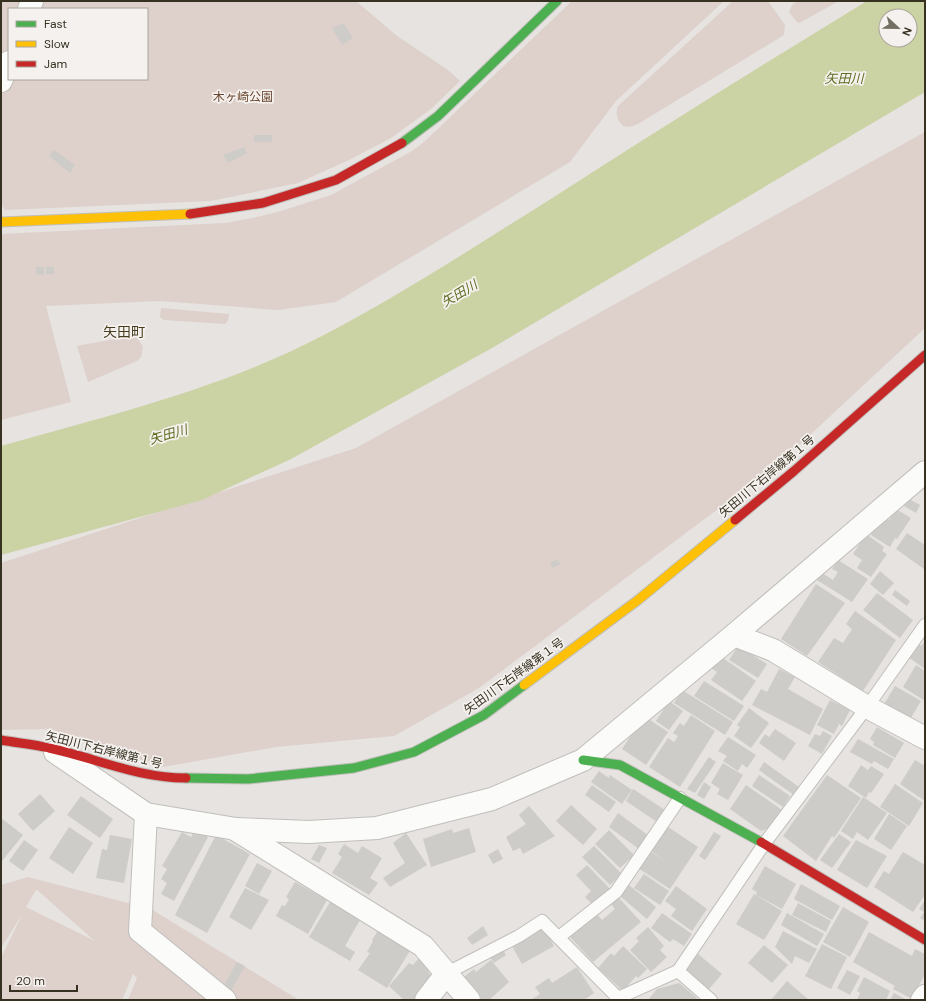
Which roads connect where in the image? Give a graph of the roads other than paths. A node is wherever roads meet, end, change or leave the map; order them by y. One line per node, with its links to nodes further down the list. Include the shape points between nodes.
1 (557, 1): 4 (street, via 438,116 404,142 336,180 263,203 199,214)
2 (8, 64): 3 (street)
3 (1, 81)
4 (1, 222)
5 (925, 354): 12 (street, 矢田川下右岸線第１号, via 794,470 638,600 484,715 414,752 354,768 248,779 209,779 162,778 113,767)
6 (920, 484): 8 (street)
7 (925, 626): 9 (lane)
8 (734, 635): 9 (street, via 773,650); 13 (street)
9 (867, 707): 10 (street); 17 (lane)
10 (925, 738)
11 (1, 740): 12 (street, 矢田川下右岸線第１号)
12 (50, 748): 15 (street)
13 (583, 760): 14 (street, via 620,765); 16 (street, via 492,798 377,828 309,832)
14 (680, 798): 17 (street); 18 (lane, via 616,892)
15 (146, 814): 16 (street); 23 (street, via 140,931)
16 (236, 830): 21 (street, via 422,946)
17 (764, 844): 19 (street); 20 (lane)
18 (559, 937): 20 (lane, via 618,998); 21 (lane, via 542,921 519,936)
19 (925, 940)
20 (678, 971): 26 (lane)
21 (447, 973): 24 (street); 25 (street)
22 (925, 996): 27 (street)
23 (225, 1000)
24 (426, 1000)
25 (469, 1000)
26 (711, 1000)
27 (922, 1000)

